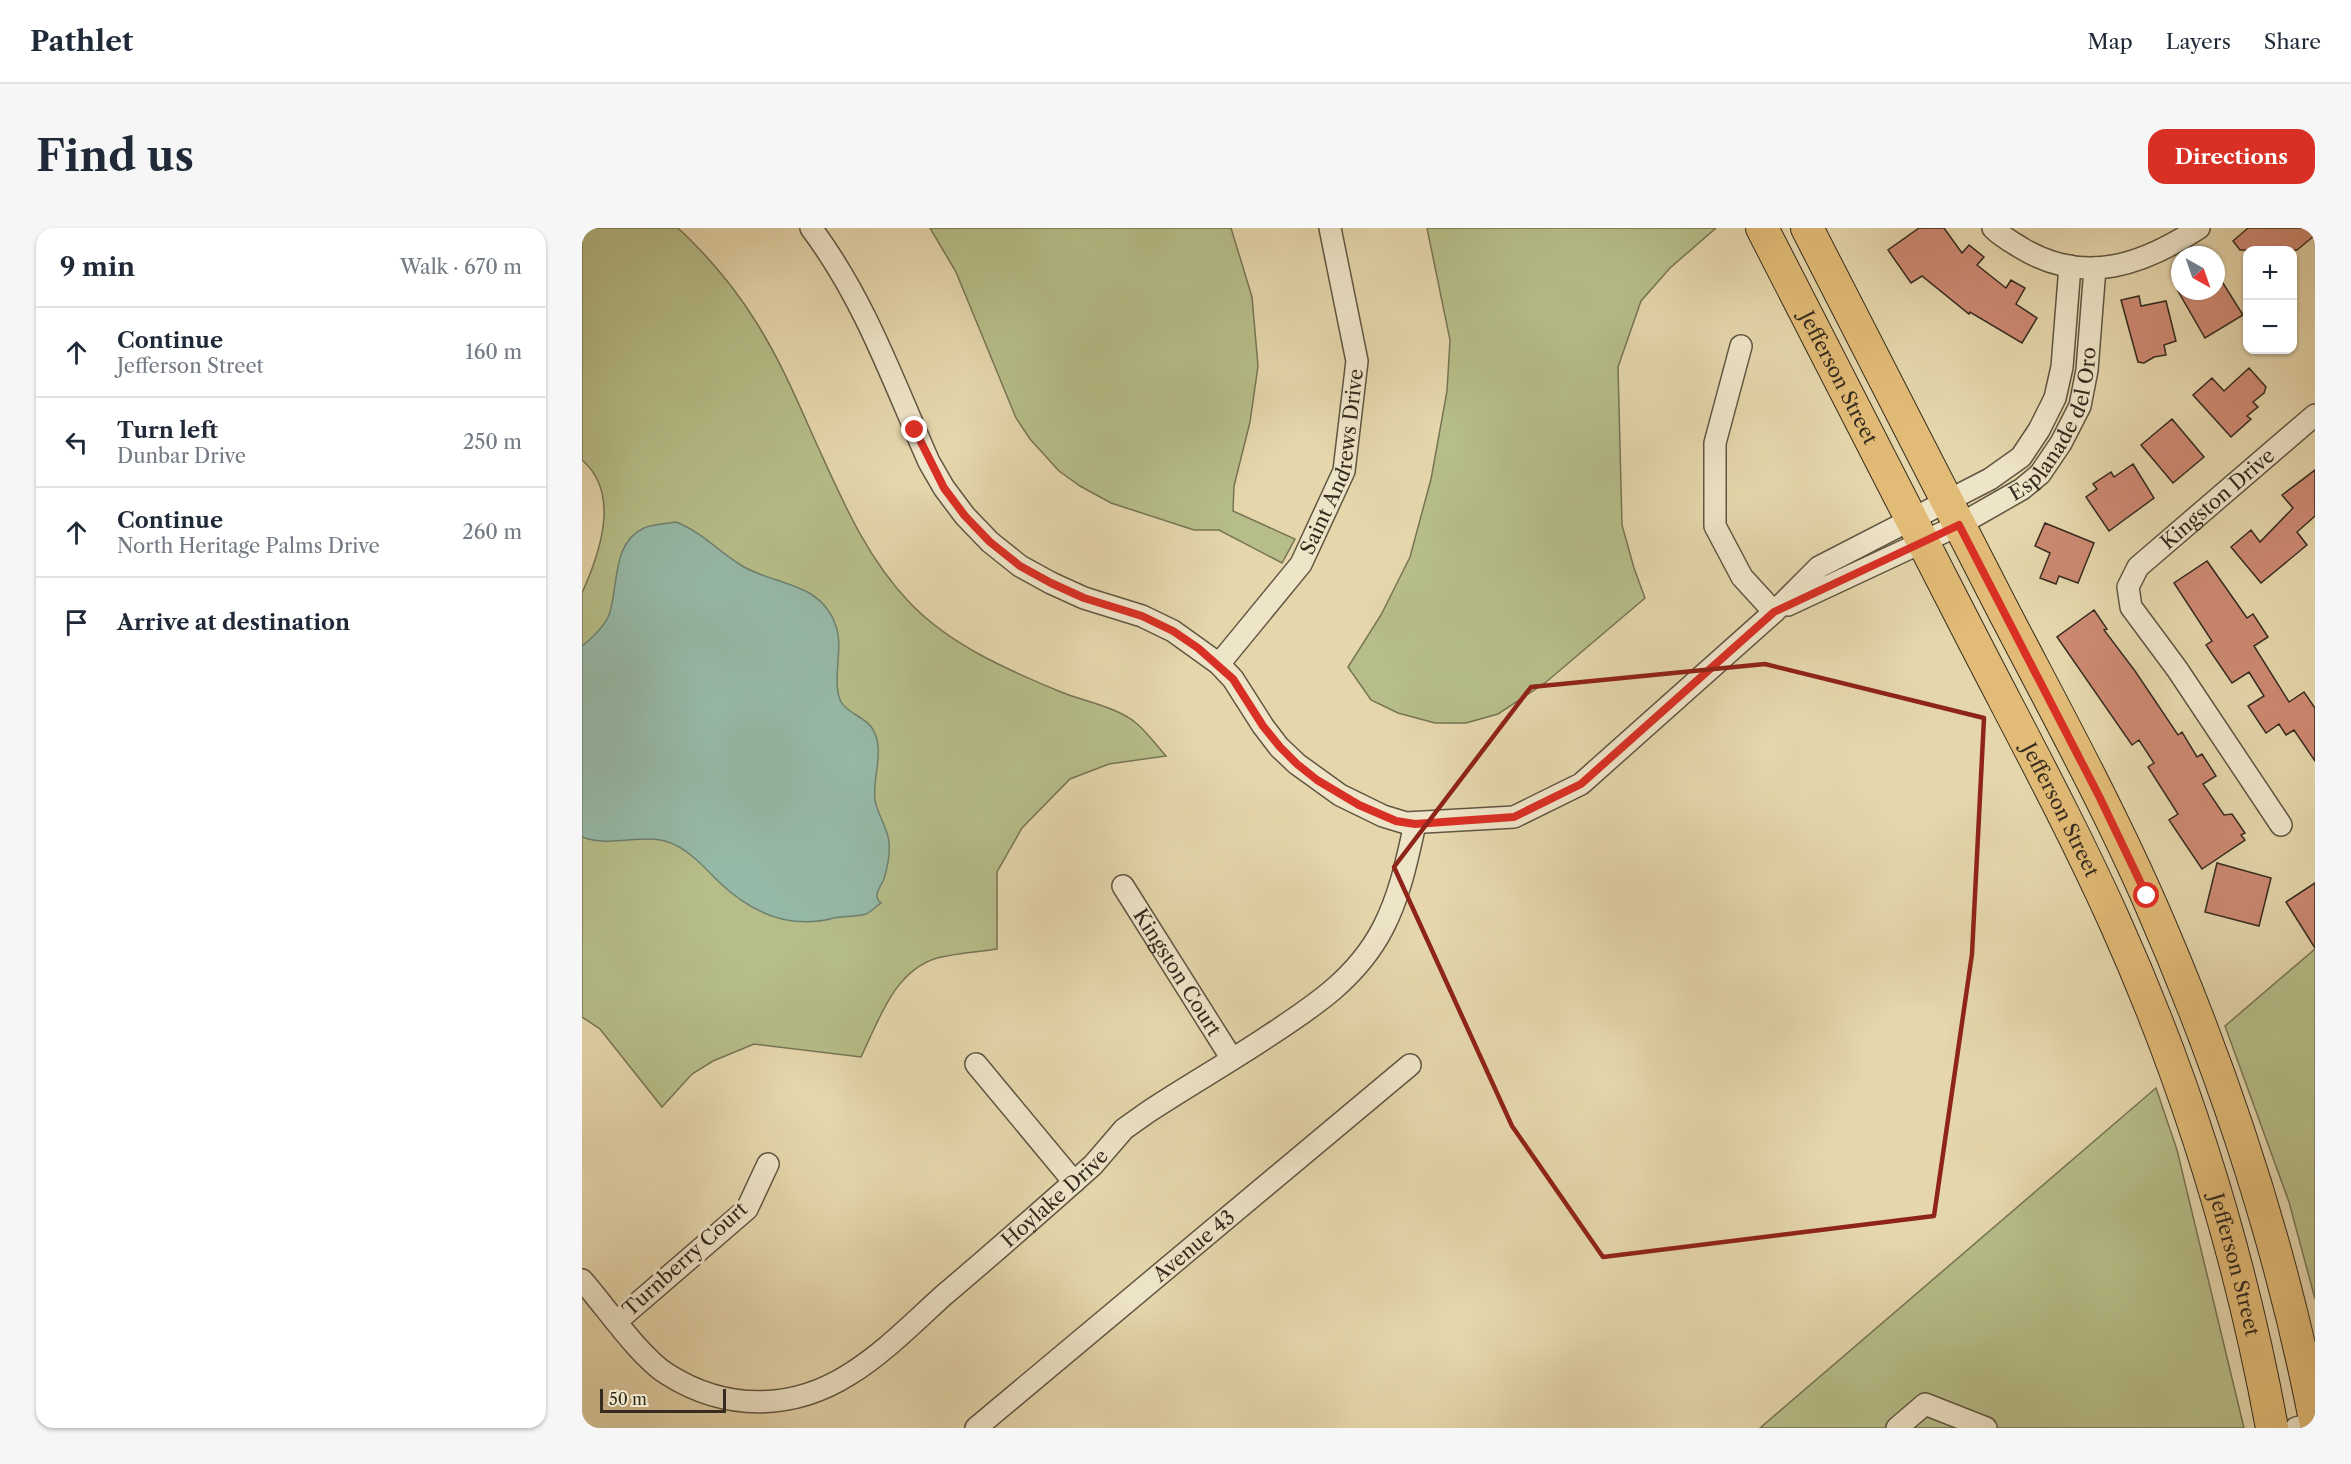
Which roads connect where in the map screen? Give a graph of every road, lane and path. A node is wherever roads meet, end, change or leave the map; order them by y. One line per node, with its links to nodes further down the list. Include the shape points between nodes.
1 (811, 228): 12 (street, Esplanade del Oro, via 858,300 930,462 965,516 990,542 1030,572 1084,598 1142,616 1173,631)
2 (1330, 228): 12 (street, Saint Andrews Drive, via 1357,361 1344,471 1301,564)
3 (1762, 228): 10 (main road, Jefferson Street)
4 (1807, 228): 10 (main road, Jefferson Street)
5 (1993, 228): 7 (street, via 2037,257)
6 (2199, 228): 7 (street, via 2168,248 2131,263)
7 (2082, 267): 10 (street, Esplanade del Oro, via 2087,370 2080,406 2061,443 2040,474 2022,489)
8 (1741, 346): 11 (street, via 1715,443 1715,526 1742,577)
9 (2315, 415): 14 (street, Kingston Drive, via 2138,567 2128,587 2131,607)
10 (1935, 522): 11 (street, Esplanade del Oro, via 1819,567); 23 (main road, Jefferson Street, via 2099,796 2147,896 2190,998 2264,1207 2293,1313); 27 (main road, Jefferson Street, via 2157,1023 2195,1128 2227,1235)
11 (1774, 612): 13 (street, Esplanade del Oro, via 1581,784 1514,817)
12 (1219, 664): 13 (street, Esplanade del Oro, via 1263,726 1297,764 1359,805 1396,821)
13 (1415, 824): 16 (street, Hoylake Drive, via 1404,878 1394,904 1382,930 1350,976 1304,1014)
14 (2281, 825)
15 (1123, 886): 16 (street, Kingston Court)
16 (1232, 1059): 20 (street, Hoylake Drive, via 1124,1129)
17 (976, 1064): 20 (street)
18 (1410, 1065): 24 (street, Avenue 43)
19 (768, 1164): 22 (street, Turnberry Court, via 747,1209)
20 (1074, 1182): 22 (street, Hoylake Drive, via 853,1372 809,1394 783,1401 737,1402 690,1387 644,1354)
21 (582, 1280): 22 (street, Hoylake Drive)
22 (617, 1321)
23 (2315, 1422): 28 (street)
24 (976, 1428)
25 (1898, 1428): 26 (street, via 1925,1404)
26 (1986, 1428)
27 (2272, 1428)
28 (2296, 1428)

